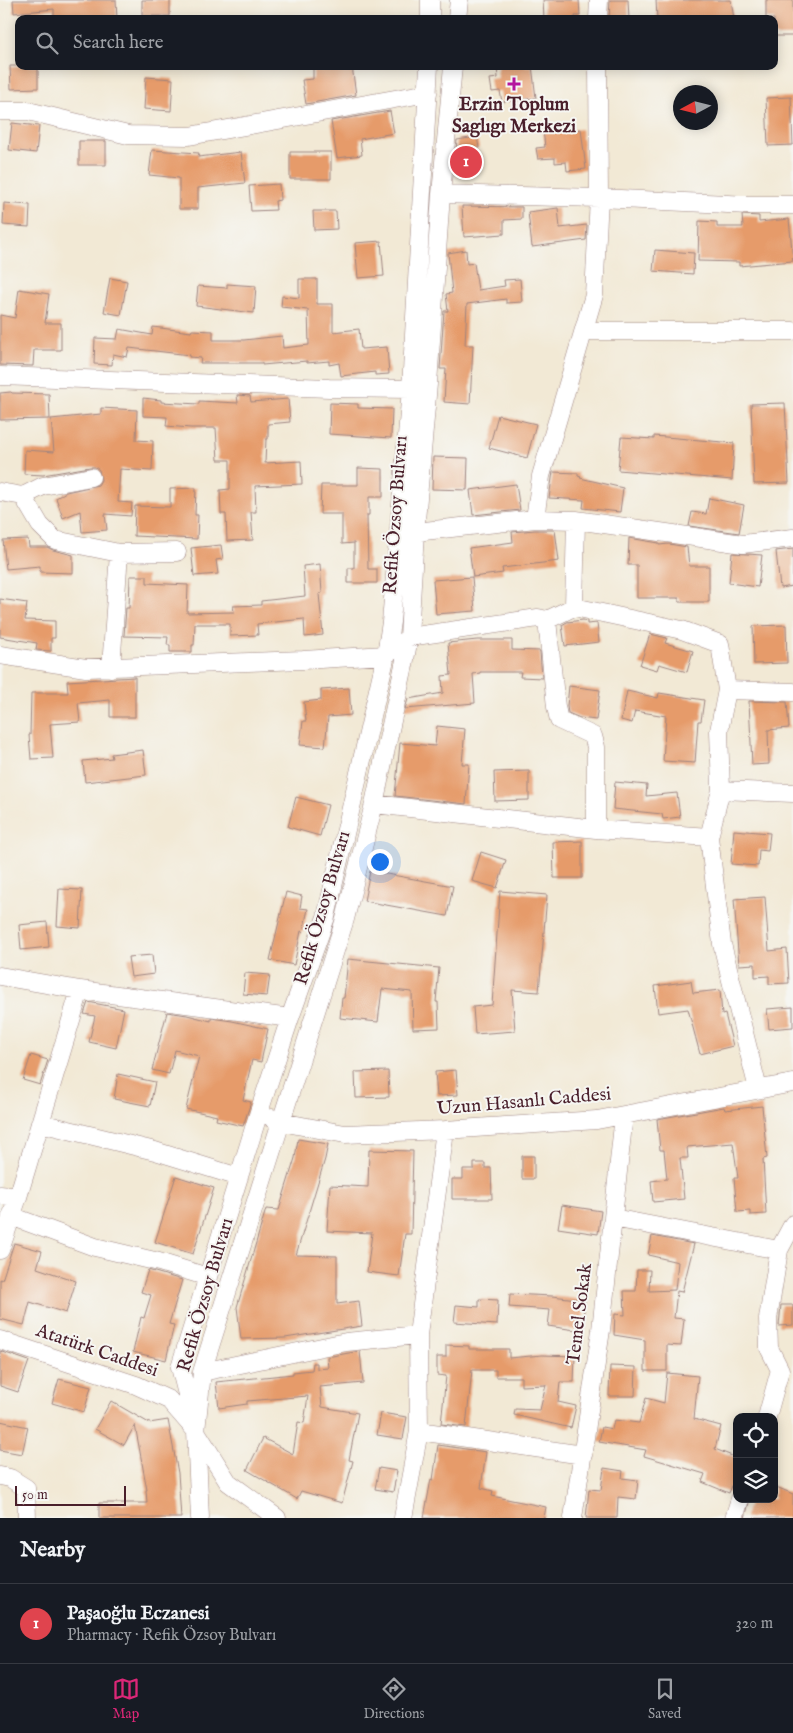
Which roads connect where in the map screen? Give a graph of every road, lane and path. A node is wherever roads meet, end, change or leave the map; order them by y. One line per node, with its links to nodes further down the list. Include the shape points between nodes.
1 (430, 0): 4 (street)
2 (459, 0): 5 (street)
3 (599, 0): 6 (street)
4 (430, 15)
5 (457, 15)
6 (598, 15)
7 (429, 70): 10 (street, Refik Özsoy Bulvarı)
8 (453, 70): 12 (street, Refik Özsoy Bulvarı)
9 (598, 70): 13 (street)
10 (428, 93): 11 (street, via 189,136 128,135 28,111); 18 (street, Refik Özsoy Bulvarı)
11 (0, 112)
12 (440, 194): 13 (street); 24 (street, Refik Özsoy Bulvarı)
13 (598, 198): 14 (street); 15 (street, via 594,296)
14 (793, 205)
15 (585, 331): 16 (street); 22 (street, via 541,476)
16 (793, 331)
17 (0, 376): 18 (street, via 300,388)
18 (411, 389): 32 (street, Refik Özsoy Bulvarı)
19 (91, 478): 21 (street, via 43,486)
20 (0, 492): 21 (street)
21 (23, 496): 27 (street, via 40,525 55,540)
22 (535, 519): 23 (street); 24 (street)
23 (576, 520): 25 (street, via 743,544); 28 (street)
24 (415, 532): 30 (street, Refik Özsoy Bulvarı)
25 (793, 538)
26 (177, 552): 27 (street)
27 (119, 553): 33 (street)
28 (574, 607): 29 (street); 34 (street, via 682,630 720,644)
29 (547, 620): 30 (street, via 538,618); 39 (street, via 559,720 593,736 596,747)
30 (409, 637): 32 (street); 38 (street, Refik Özsoy Bulvarı)
31 (0, 655): 33 (street, via 86,668)
32 (386, 655): 33 (street); 43 (street, Refik Özsoy Bulvarı, via 326,917)
33 (110, 668)
34 (727, 690): 35 (street); 36 (street, via 720,731)
35 (793, 692)
36 (722, 790): 37 (street); 40 (street)
37 (793, 793)
38 (374, 804): 39 (street); 48 (street, Refik Özsoy Bulvarı, via 345,919)
39 (596, 829): 40 (street)
40 (709, 837): 45 (street, via 722,944)
41 (0, 976): 42 (street)
42 (80, 990): 43 (street); 49 (street)
43 (290, 1018): 46 (street, Refik Özsoy Bulvarı)
44 (793, 1083): 45 (street, Uzun Hasanlı Caddesi)
45 (758, 1090): 47 (street, Uzun Hasanlı Caddesi)
46 (259, 1112): 48 (street, Uzun Hasanlı Caddesi); 51 (street, Refik Özsoy Bulvarı)
47 (624, 1114): 50 (street, Uzun Hasanlı Caddesi, via 597,1120); 55 (street, Temel Sokak)
48 (281, 1122): 50 (street, Uzun Hasanlı Caddesi, via 344,1134); 63 (street, Refik Özsoy Bulvarı)
49 (40, 1123): 51 (street, via 155,1151); 53 (street)
50 (444, 1130): 60 (street)
51 (239, 1177): 59 (street, Refik Özsoy Bulvarı)
52 (0, 1194): 53 (street)
53 (18, 1197): 54 (street)
54 (11, 1216): 57 (street); 59 (street, via 96,1248)
55 (613, 1218): 58 (street); 67 (street, Temel Sokak)
56 (793, 1224): 58 (street)
57 (0, 1250)
58 (779, 1250): 62 (street, via 768,1319 770,1348)
59 (208, 1277): 65 (street, Refik Özsoy Bulvarı, via 180,1368)
60 (418, 1335): 63 (street, via 346,1342); 66 (street)
61 (0, 1340): 65 (street, Atatürk Caddesi, via 136,1385 169,1400)
62 (786, 1371): 64 (street)
63 (202, 1372): 65 (street, Refik Özsoy Bulvarı)
64 (768, 1413)
65 (196, 1431): 71 (street); 72 (street, via 228,1482)
66 (419, 1431): 67 (street); 73 (street)
67 (583, 1455): 74 (street, Temel Sokak)
68 (0, 1476): 70 (street, via 26,1488)
69 (739, 1503): 75 (street)
70 (27, 1518)
71 (200, 1518)
72 (276, 1518)
73 (403, 1518)
74 (574, 1518)
75 (734, 1518)

